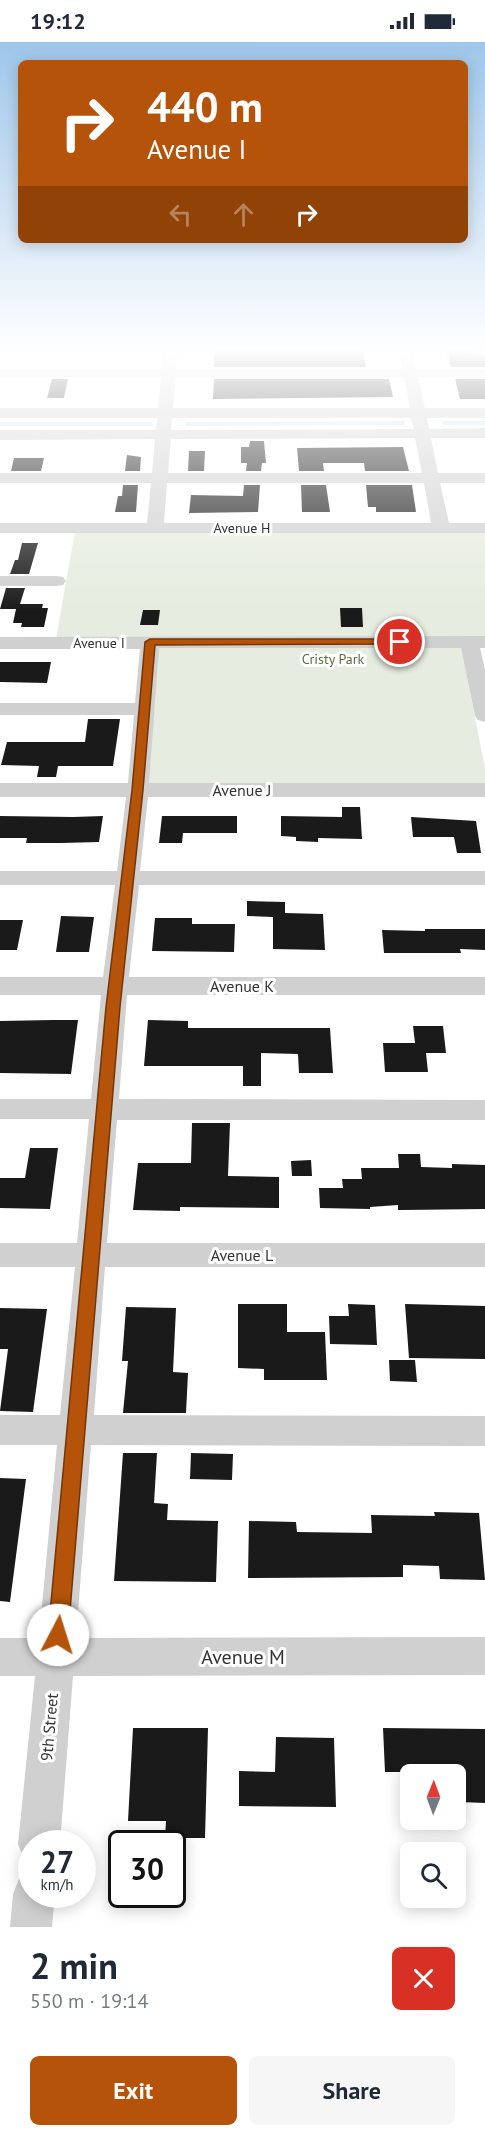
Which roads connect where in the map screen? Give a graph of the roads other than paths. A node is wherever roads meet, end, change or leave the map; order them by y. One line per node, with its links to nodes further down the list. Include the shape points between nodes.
1 (164, 434): 4 (street)
2 (423, 435): 5 (street)
3 (0, 478): 4 (street)
4 (160, 478): 5 (street); 8 (street)
5 (432, 478): 6 (street); 9 (street)
6 (485, 478)
7 (0, 528): 8 (street, Avenue H)
8 (155, 528): 9 (street, Avenue H)
9 (441, 528): 10 (street, Avenue H)
10 (485, 528)
11 (0, 581): 12 (street)
12 (57, 581)
13 (150, 642): 14 (street, Avenue I); 15 (street, Avenue I); 17 (street, 9th Street)
14 (477, 642): 18 (street)
15 (0, 643)
16 (0, 709): 17 (street)
17 (145, 709): 20 (street, 9th Street)
18 (485, 712)
19 (0, 790): 20 (street, Avenue J)
20 (138, 790): 21 (street, Avenue J); 23 (street, 9th Street)
21 (485, 790)
22 (0, 878): 23 (street)
23 (127, 878): 24 (street); 26 (street, 9th Street)
24 (485, 878)
25 (0, 986): 26 (street, Avenue K)
26 (115, 986): 27 (street, Avenue K); 29 (street, 9th Street)
27 (485, 986)
28 (0, 1109): 29 (street)
29 (104, 1109): 30 (street); 32 (street, 9th Street)
30 (485, 1110)
31 (0, 1255): 32 (street, Avenue L)
32 (91, 1255): 33 (street, Avenue L); 35 (street, 9th Street)
33 (485, 1255)
34 (0, 1430): 35 (street)
35 (76, 1431): 36 (street); 39 (street, 9th Street)
36 (485, 1431)
37 (485, 1656): 39 (street, Avenue M)
38 (0, 1657): 39 (street, Avenue M)
39 (56, 1657): 40 (street, 9th Street)
40 (40, 1830)
41 (33, 1908): 42 (street)
42 (31, 1927)

